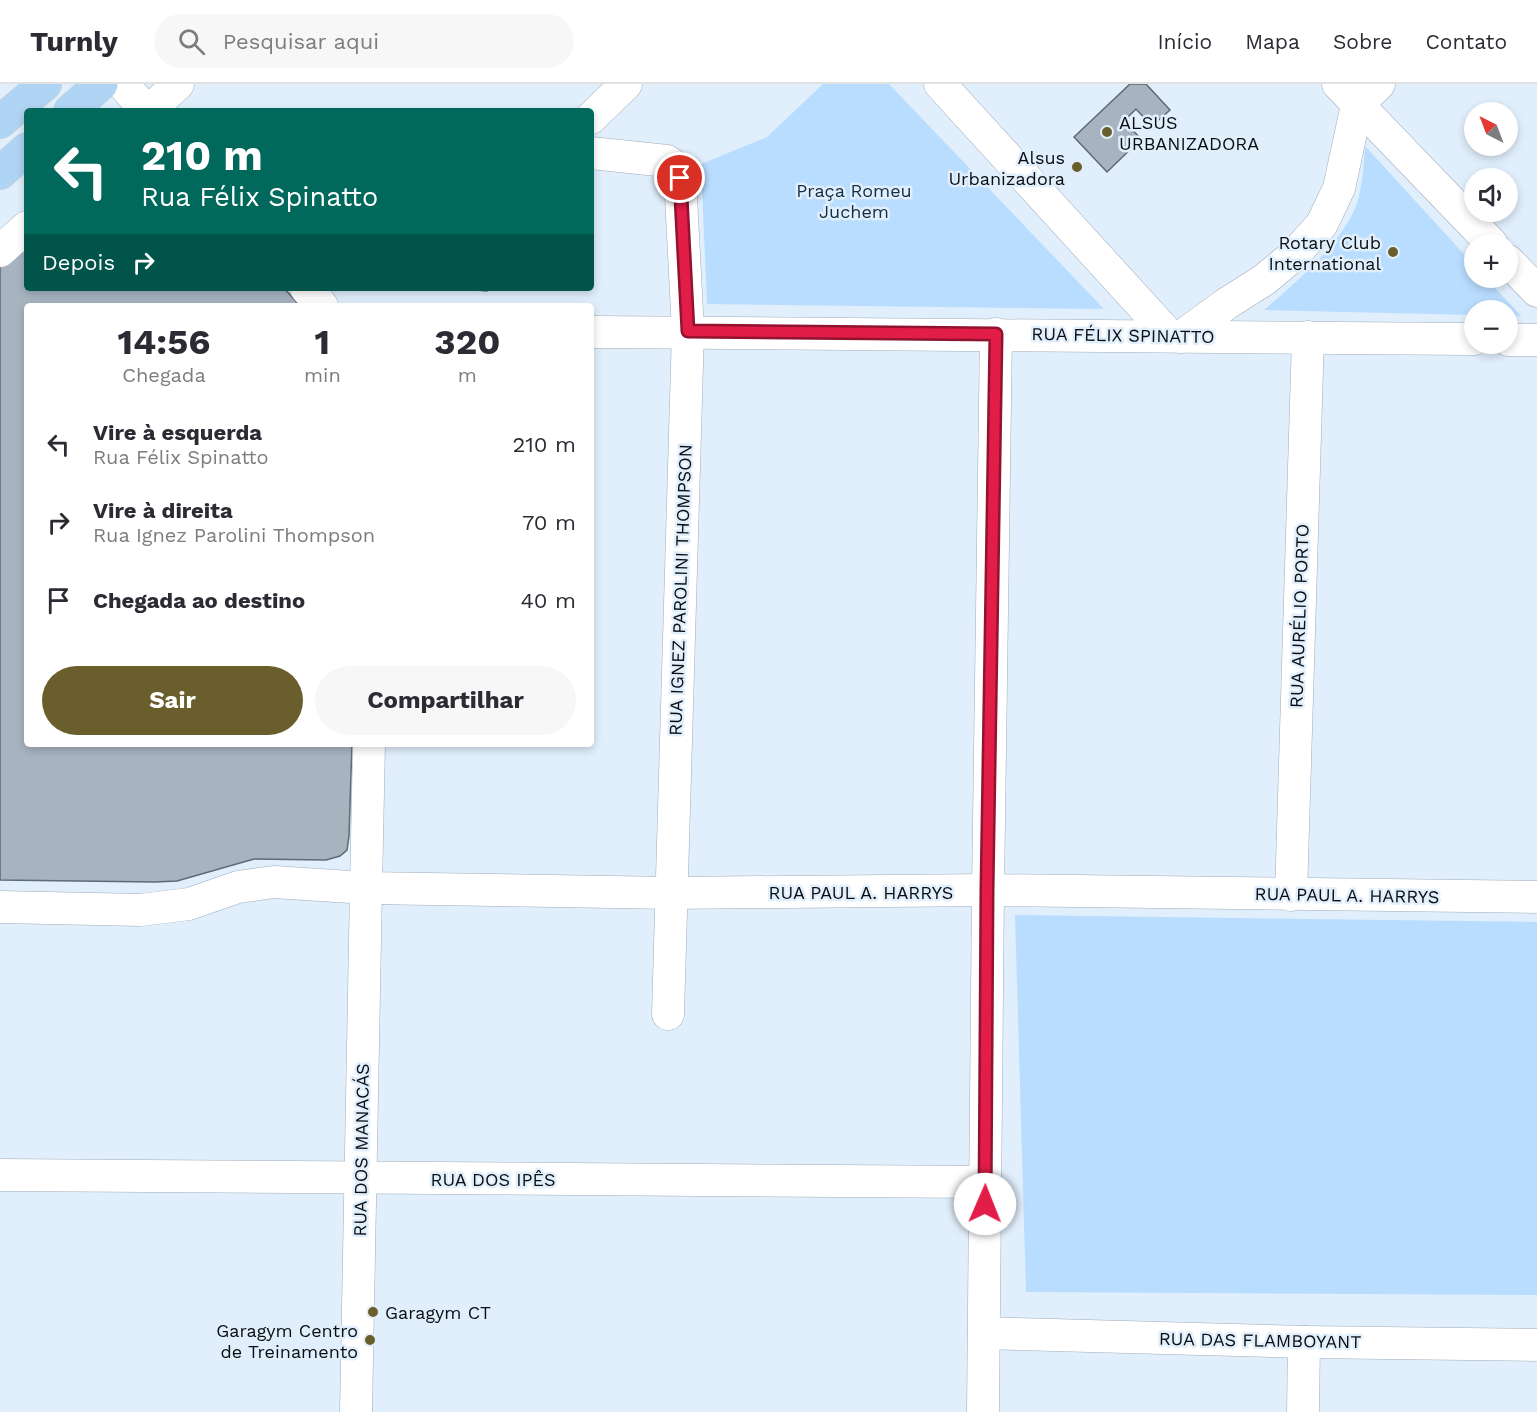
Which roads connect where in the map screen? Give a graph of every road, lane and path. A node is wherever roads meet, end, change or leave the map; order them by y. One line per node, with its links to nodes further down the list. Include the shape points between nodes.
1 (45, 84): 13 (main road)
2 (101, 84): 9 (main road)
3 (123, 84): 10 (street)
4 (178, 84): 11 (street)
5 (626, 84): 12 (street)
6 (940, 84): 27 (street)
7 (1379, 84): 8 (street)
8 (1347, 94): 18 (street); 27 (street, via 1339,188 1322,224 1264,280)
9 (73, 108)
10 (144, 108)
11 (150, 108)
12 (594, 115)
13 (0, 122)
14 (24, 152): 16 (main road)
15 (594, 153): 24 (street, RUA IGNEZ PAROLINI THOMPSON, via 667,161 675,167 680,178)
16 (0, 173)
17 (24, 230): 19 (street)
18 (1482, 234)
19 (0, 251)
20 (1518, 271): 22 (street)
21 (309, 291): 23 (street)
22 (1537, 291)
23 (319, 303)
24 (688, 331): 25 (street, RUA FÉLIX SPINATTO); 26 (street, RUA FÉLIX SPINATTO); 35 (street, RUA IGNEZ PAROLINI THOMPSON)
25 (594, 332)
26 (996, 334): 27 (street, RUA FÉLIX SPINATTO); 34 (street)
27 (1175, 336): 28 (street, RUA FÉLIX SPINATTO)
28 (1308, 337): 29 (street, RUA FÉLIX SPINATTO); 36 (street, RUA AURÉLIO PORTO)
29 (1464, 339)
30 (1518, 340): 31 (street)
31 (1537, 340)
32 (369, 747): 33 (street, RUA DOS MANACÁS)
33 (366, 888): 35 (street, RUA PAUL A. HARRYS); 38 (street, RUA PAUL A. HARRYS, via 274,882 238,887 189,904 141,910); 41 (street, RUA DOS MANACÁS)
34 (987, 890): 35 (street, RUA PAUL A. HARRYS); 36 (street, RUA PAUL A. HARRYS); 42 (street)
35 (671, 893): 39 (street, RUA IGNEZ PAROLINI THOMPSON)
36 (1291, 895): 37 (street, RUA PAUL A. HARRYS)
37 (1537, 897)
38 (0, 908)
39 (668, 1014)
40 (0, 1175): 41 (street, RUA DOS IPÊS)
41 (360, 1178): 42 (street, RUA DOS IPÊS); 46 (street, RUA DOS MANACÁS)
42 (986, 1182): 43 (street)
43 (984, 1333): 44 (street, RUA DAS FLAMBOYANT); 47 (street)
44 (1304, 1342): 45 (street, RUA DAS FLAMBOYANT); 48 (street)
45 (1537, 1345)
46 (356, 1412)
47 (984, 1412)
48 (1303, 1412)

